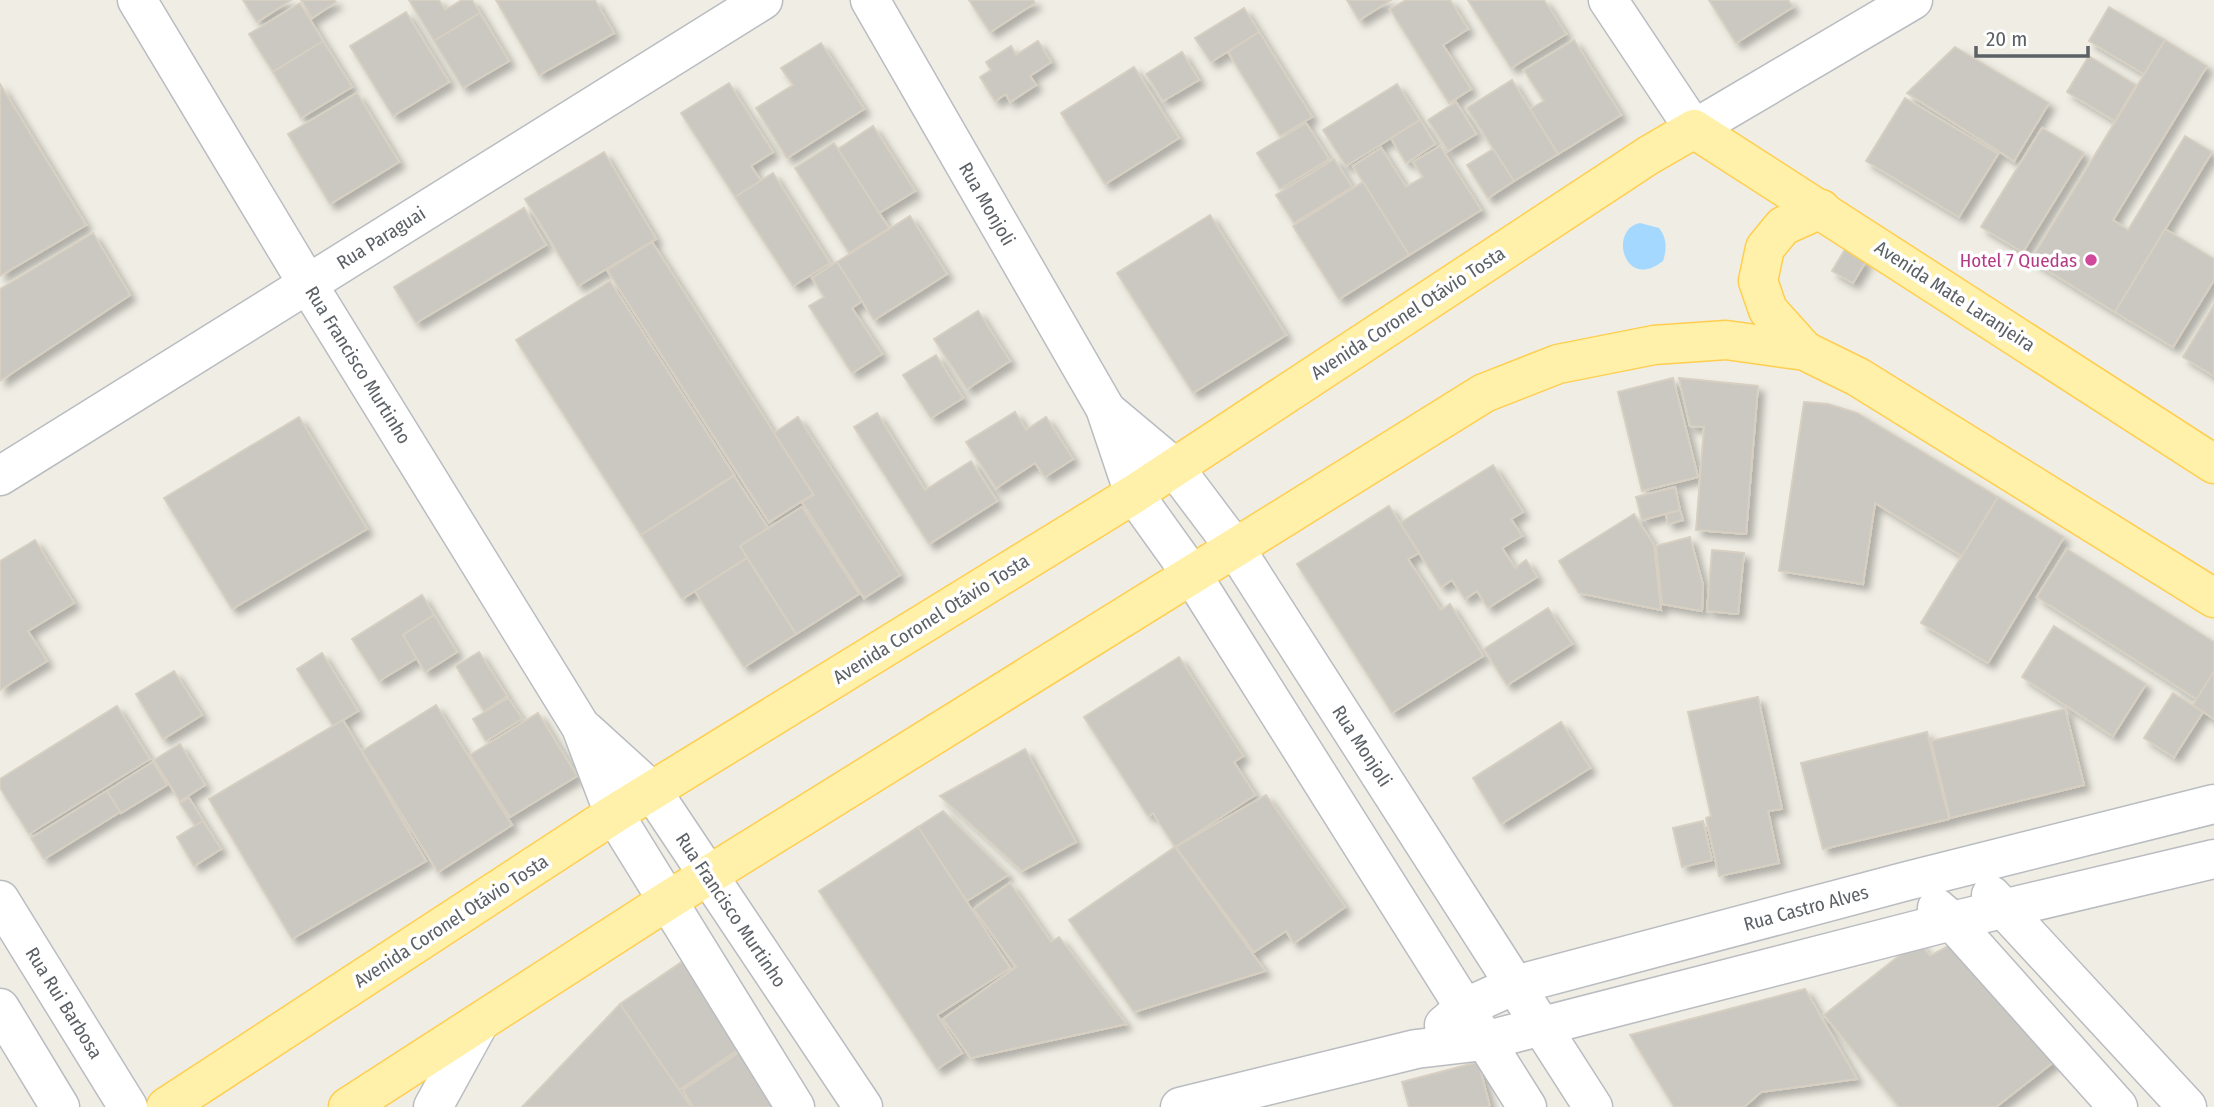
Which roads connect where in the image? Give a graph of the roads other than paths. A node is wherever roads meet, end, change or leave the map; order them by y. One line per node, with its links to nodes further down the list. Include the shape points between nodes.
1 (137, 0): 8 (street, Rua Francisco Murtinho)
2 (763, 0): 8 (street, Rua Paraguai)
3 (870, 0): 10 (street, Rua Monjoli)
4 (1608, 0): 6 (street)
5 (1913, 0): 6 (street)
6 (1694, 129): 7 (main road, Avenida Mate Laranjeira); 12 (main road, Avenida Coronel Otávio Tosta)
7 (1821, 209): 9 (main road, via 1783,226 1765,248 1758,281 1768,310); 11 (main road, Avenida Mate Laranjeira)
8 (307, 283): 13 (street, Rua Paraguai); 18 (street, Rua Francisco Murtinho)
9 (1805, 352): 15 (main road, via 1726,340 1654,345 1558,364 1485,394); 17 (main road, via 1858,377)
10 (1105, 408): 12 (street, Rua Monjoli); 14 (street, Rua Monjoli)
11 (2214, 464)
12 (1174, 467): 14 (main road, Avenida Coronel Otávio Tosta); 15 (street, Rua Monjoli)
13 (0, 477)
14 (1134, 495): 16 (street, Rua Monjoli); 19 (main road, Avenida Coronel Otávio Tosta)
15 (1235, 548): 16 (main road); 32 (street, Rua Monjoli)
16 (1192, 575): 24 (main road); 34 (street, Rua Monjoli)
17 (2214, 598)
18 (581, 727): 19 (street, Rua Francisco Murtinho); 21 (street, Rua Francisco Murtinho)
19 (652, 791): 21 (main road, Avenida Coronel Otávio Tosta); 24 (street, Rua Francisco Murtinho)
20 (2214, 804): 23 (street, Rua Castro Alves)
21 (614, 814): 27 (street, Rua Francisco Murtinho); 41 (main road, Avenida Coronel Otávio Tosta)
22 (2214, 859): 28 (street, Rua Castro Alves)
23 (1963, 866): 25 (street, Rua Castro Alves); 28 (street)
24 (709, 876): 27 (main road); 45 (street, Rua Francisco Murtinho)
25 (1907, 881): 29 (street); 30 (street, Rua Castro Alves)
26 (0, 900): 40 (street, Rua Rui Barbosa)
27 (667, 901): 35 (main road); 44 (street, Rua Francisco Murtinho)
28 (2005, 910): 29 (street, Rua Castro Alves); 50 (street)
29 (1952, 922): 31 (street, Rua Castro Alves); 49 (street)
30 (1725, 929): 31 (street); 32 (street, Rua Castro Alves)
31 (1741, 975): 36 (street, Rua Castro Alves)
32 (1515, 985): 34 (street, Rua Castro Alves); 36 (street, Rua Monjoli)
33 (0, 1008): 39 (street)
34 (1464, 1008): 37 (street, Rua Monjoli); 38 (street, Rua Castro Alves)
35 (478, 1025): 42 (main road); 43 (street)
36 (1539, 1026): 37 (street, Rua Castro Alves); 48 (street, Rua Monjoli)
37 (1485, 1041): 38 (street, Rua Castro Alves); 47 (street, Rua Monjoli)
38 (1416, 1049): 46 (street, Rua Castro Alves)
39 (60, 1107)
40 (128, 1107)
41 (166, 1107)
42 (348, 1107)
43 (433, 1107)
44 (795, 1107)
45 (863, 1107)
46 (1180, 1107)
47 (1527, 1107)
48 (1593, 1107)
49 (2118, 1107)
50 (2188, 1107)

